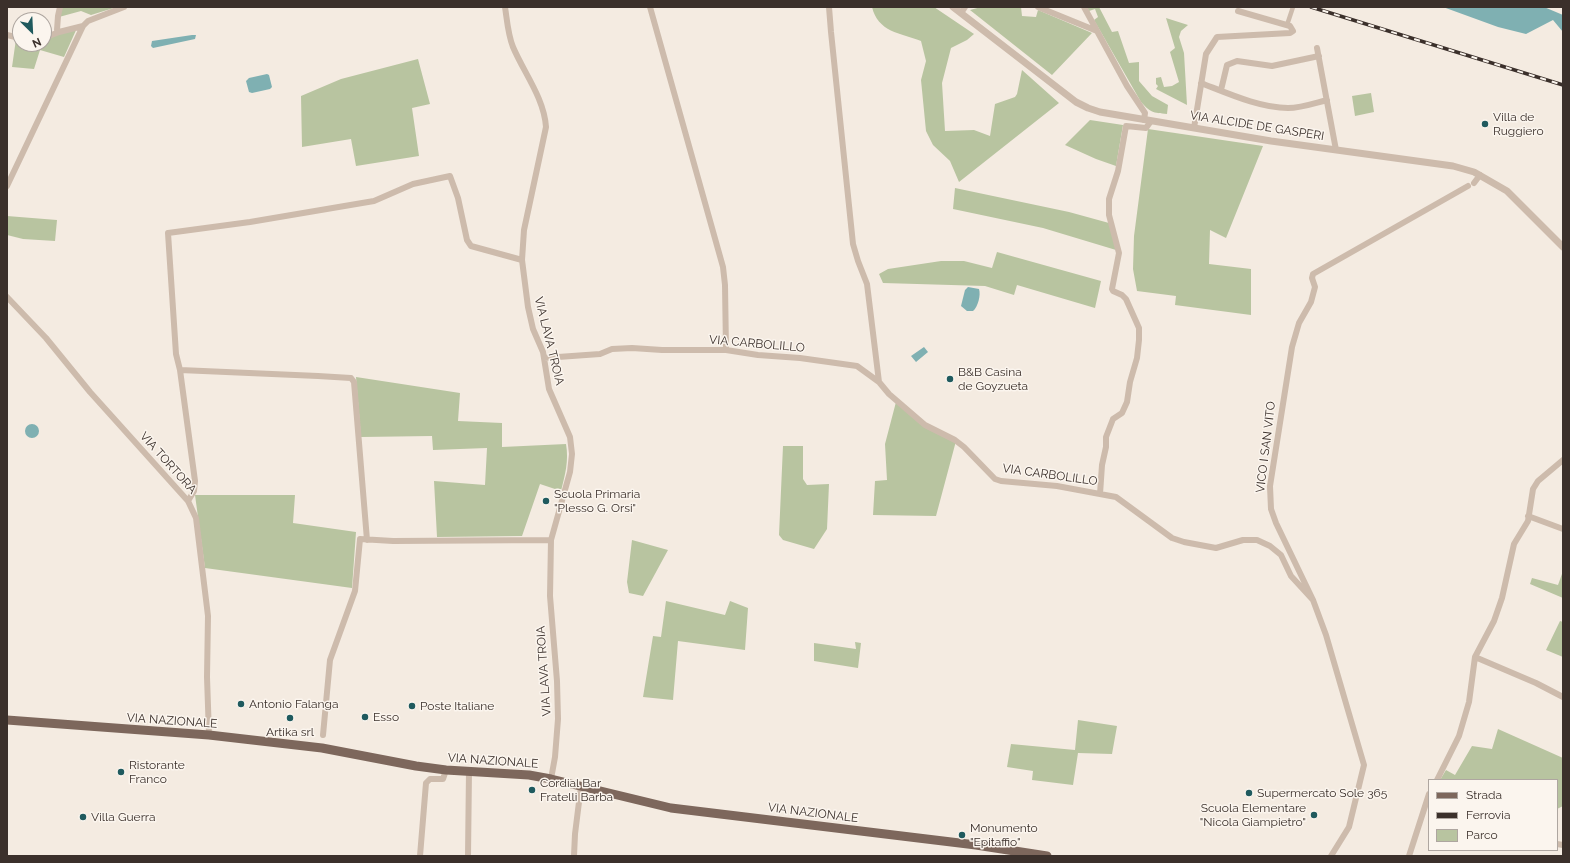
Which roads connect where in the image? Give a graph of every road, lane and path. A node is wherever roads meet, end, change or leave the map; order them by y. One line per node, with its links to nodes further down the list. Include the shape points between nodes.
1 (60, 7): 15 (street, via 57,30)
2 (124, 7): 13 (street, via 88,21)
3 (505, 7): 28 (street, VIA LAVA TROIA, via 512,45 541,104 546,127 524,230)
4 (650, 7): 30 (street, via 723,267)
5 (829, 7): 33 (street, via 853,244 867,284)
6 (953, 7): 10 (street, VIA ALCIDE DE GASPERI)
7 (1038, 7): 14 (street)
8 (1084, 7): 14 (street)
9 (1293, 7): 12 (street)
10 (963, 10): 22 (street, VIA ALCIDE DE GASPERI, via 1076,102 1100,112)
11 (1238, 11): 12 (street)
12 (1287, 25): 19 (street, via 1293,31 1217,37 1206,54)
13 (83, 26): 15 (street); 26 (street)
14 (1097, 31): 22 (street)
15 (59, 32): 16 (street)
16 (52, 35)
17 (1317, 48): 18 (street)
18 (1319, 56): 20 (street, via 1272,66 1237,61 1227,65); 21 (street)
19 (1201, 83): 20 (street); 23 (street)
20 (1221, 90): 21 (street, via 1275,107 1289,108)
21 (1327, 100): 24 (street)
22 (1148, 120): 23 (street, VIA ALCIDE DE GASPERI); 35 (street, via 1146,128 1126,126 1118,171 1109,199 1109,215 1119,253 1112,288 1126,299 1139,328 1139,340 1127,402 1122,413 1113,419 1106,437)
23 (1194, 128): 24 (street, VIA ALCIDE DE GASPERI)
24 (1336, 150): 25 (street, VIA ALCIDE DE GASPERI, via 1452,166)
25 (1480, 175): 27 (street, VIA ALCIDE DE GASPERI, via 1507,191); 41 (street, VICO I SAN VITO, via 1471,184 1313,274 1315,287 1311,302 1299,323 1292,347 1270,486 1271,509 1276,523)
26 (7, 186)
27 (1563, 247)
28 (522, 260): 31 (street, VIA LAVA TROIA, via 528,308); 32 (street, via 471,246 467,240 458,198 450,176 413,184 374,201 168,233 176,354)
29 (7, 297): 36 (street, VIA TORTORA)
30 (726, 350): 31 (street, VIA CARBOLILLO, via 632,348 612,349 600,354); 33 (street, VIA CARBOLILLO, via 857,366)
31 (544, 358): 40 (street, VIA LAVA TROIA, via 548,389 570,437 572,454 570,472)
32 (180, 370): 36 (street, via 195,481 194,491); 39 (street, via 351,378 354,382)
33 (879, 382): 35 (street, VIA CARBOLILLO, via 925,425 964,447 995,479)
34 (1563, 460): 37 (street, via 1538,481 1533,489)
35 (1100, 494): 41 (street, VIA CARBOLILLO, via 1123,501 1172,538 1184,542 1216,548 1243,540 1257,540 1270,546 1281,555 1291,576)
36 (188, 500): 45 (street, VIA TORTORA, via 196,518 206,593)
37 (1528, 516): 38 (street); 42 (street, via 1528,521 1514,544 1494,621)
38 (1563, 529)
39 (367, 540): 40 (street); 46 (street, via 360,539 355,591 330,660)
40 (551, 540): 49 (street, VIA LAVA TROIA, via 550,596 558,719)
41 (1313, 600): 58 (street, VICO I SAN VITO, via 1326,635 1364,765 1349,827)
42 (1475, 657): 43 (street); 50 (street, via 1469,702 1459,736)
43 (1563, 697)
44 (7, 720): 45 (main road, VIA NAZIONALE)
45 (209, 735): 46 (main road, VIA NAZIONALE)
46 (323, 741): 47 (main road, VIA NAZIONALE, via 416,766)
47 (446, 770): 48 (main road, VIA NAZIONALE); 54 (street, via 443,780 430,779 426,783)
48 (469, 771): 49 (main road, VIA NAZIONALE, via 511,773); 55 (street)
49 (551, 779): 51 (main road, VIA NAZIONALE)
50 (1438, 779)
51 (581, 786): 53 (main road, VIA NAZIONALE, via 671,808); 56 (street)
52 (1428, 797): 59 (street)
53 (1022, 854): 57 (main road, VIA NAZIONALE)
54 (420, 856)
55 (468, 856)
56 (574, 856)
57 (1046, 856)
58 (1331, 856)
59 (1410, 856)

